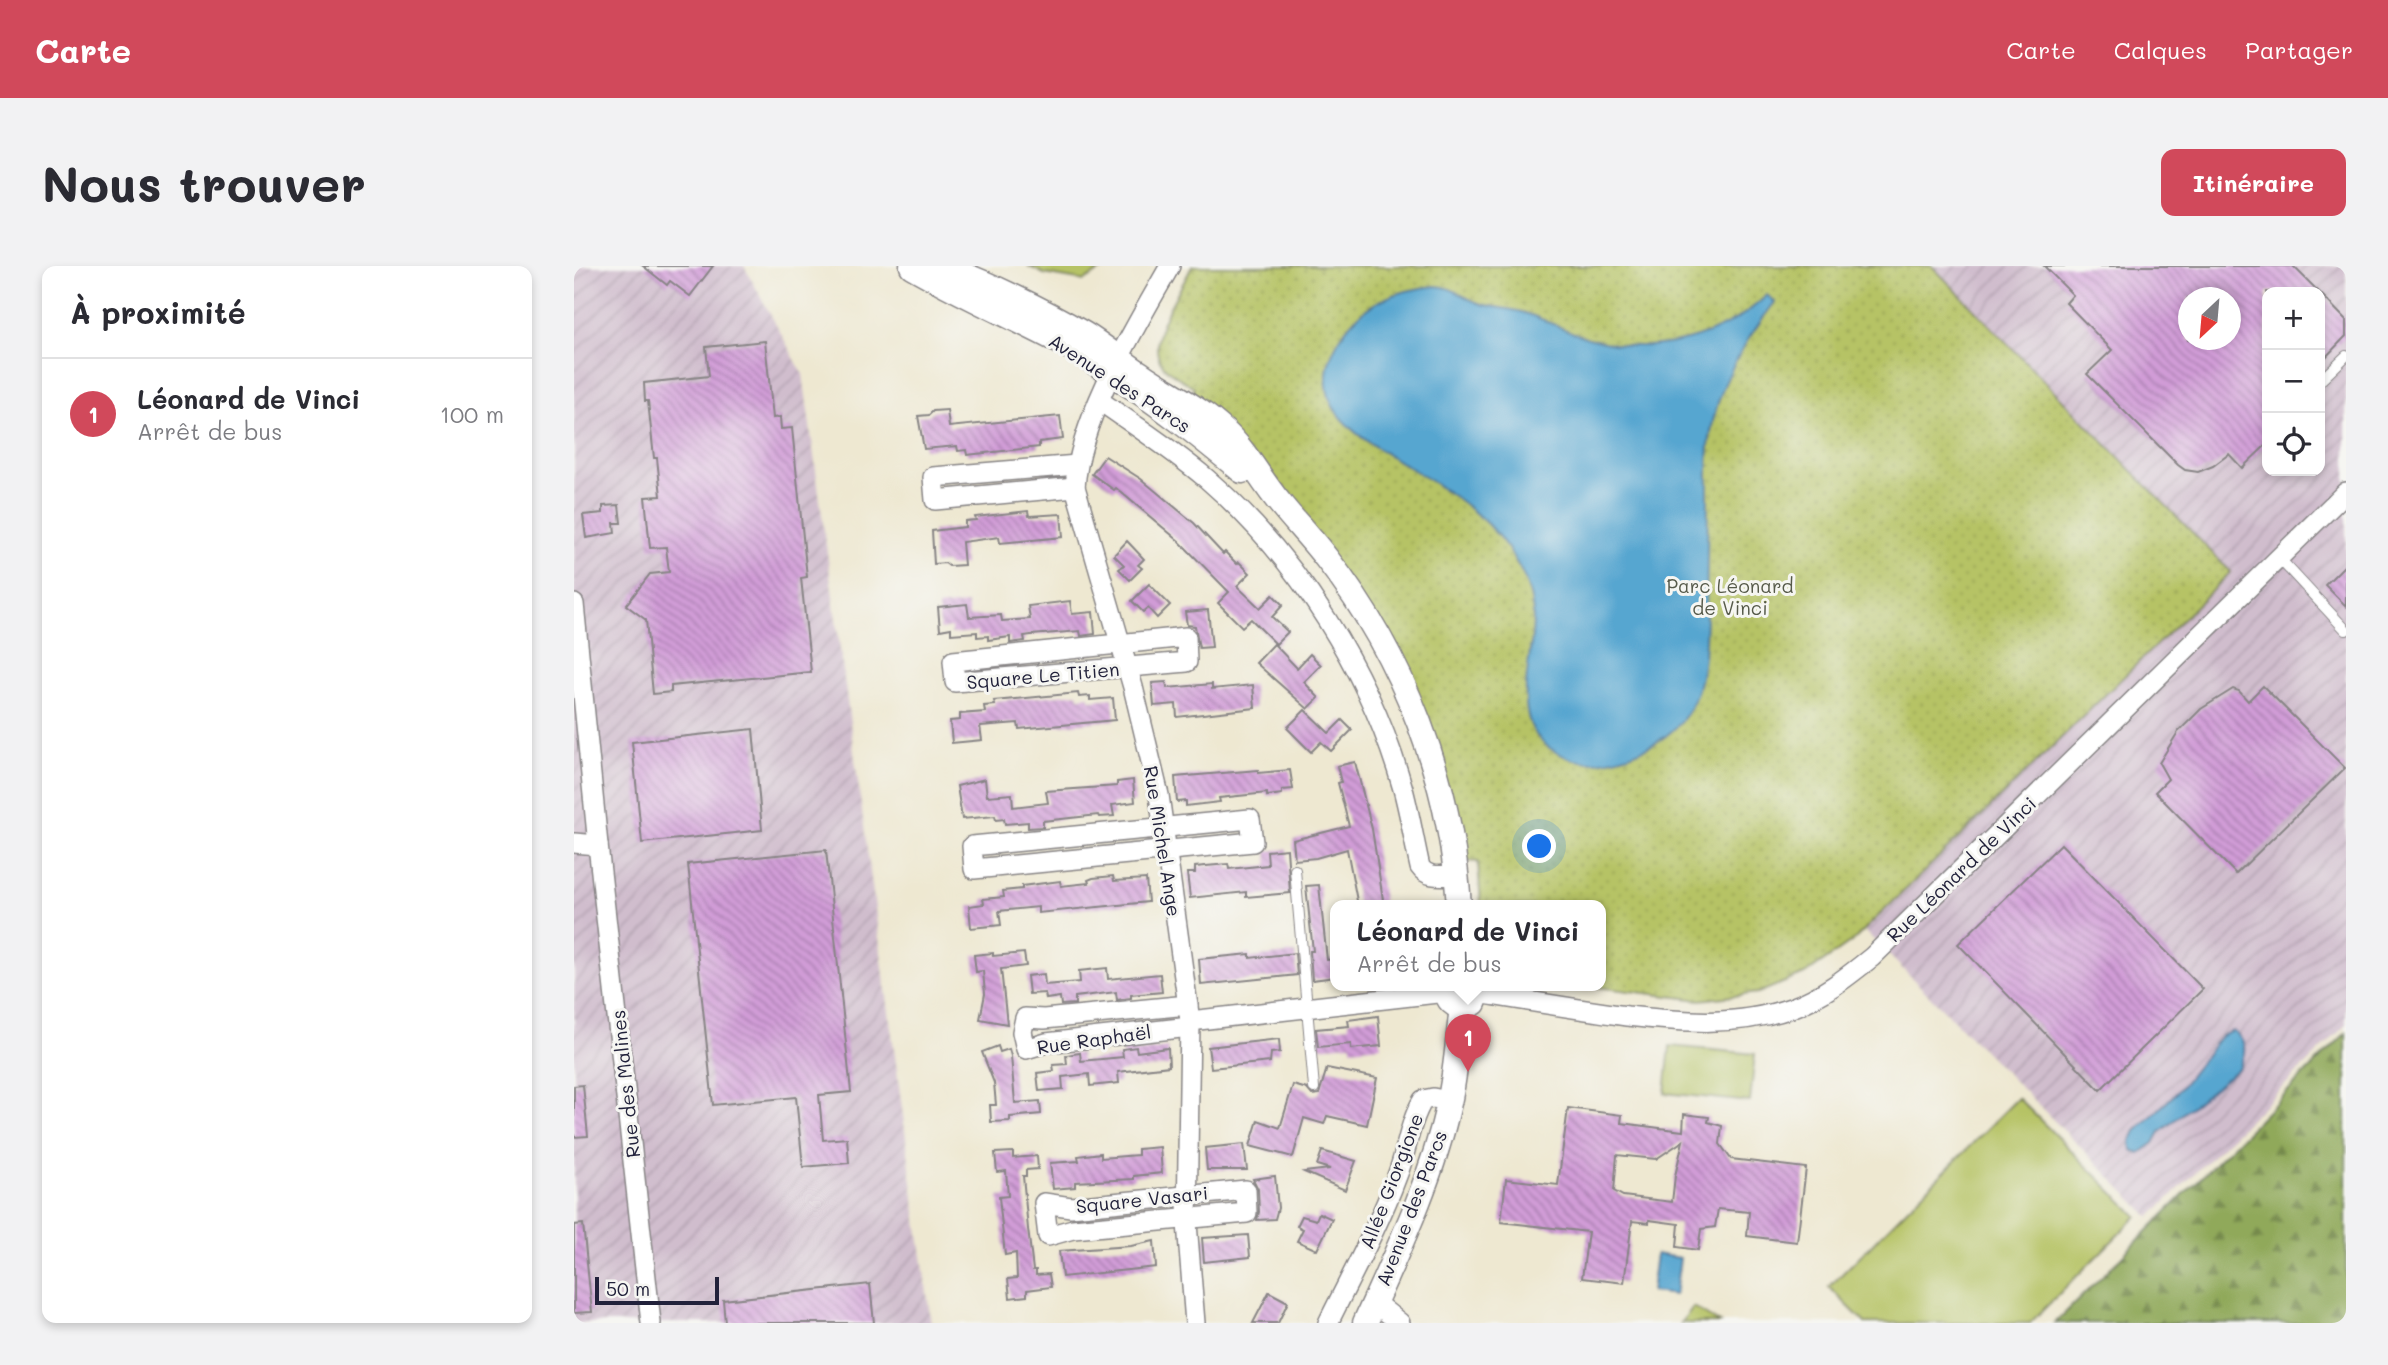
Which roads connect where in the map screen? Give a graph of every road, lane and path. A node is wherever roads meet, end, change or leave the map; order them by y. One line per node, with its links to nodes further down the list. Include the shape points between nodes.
1 (912, 266): 5 (street, Avenue des Parcs)
2 (941, 266): 5 (street, Avenue des Parcs, via 1085,335)
3 (1170, 266): 5 (street)
4 (2346, 356): 6 (lane)
5 (1116, 367): 7 (street, Rue Michel Ange); 21 (street, Avenue des Parcs, via 1203,413 1225,432 1328,559 1376,631 1418,718 1444,801)
6 (2325, 376)
7 (1100, 401): 8 (street, Rue Michel Ange); 21 (street, via 1208,480 1286,563 1330,625 1370,700 1402,787 1420,867 1431,875)
8 (1077, 465): 9 (street, Rue Michel Ange); 9 (street, via 933,477 935,499)
9 (1075, 488): 14 (street, Rue Michel Ange)
10 (2346, 492): 11 (street, Rue Léonard de Vinci)
11 (2278, 557): 13 (lane); 23 (street, Rue Léonard de Vinci, via 1872,957 1820,995 1764,1017 1700,1023)
12 (574, 604): 18 (street, Rue des Malines)
13 (2346, 630)
14 (1120, 644): 15 (street, Rue Michel Ange); 15 (street, Square Le Titien, via 1186,637 1187,662); 15 (street, Square Le Titien, via 953,661 955,682)
15 (1127, 668): 16 (street, Rue Michel Ange)
16 (1163, 827): 19 (street, Rue Michel Ange); 19 (street, via 1251,819 1253,842); 19 (street, via 972,846 974,869)
17 (574, 843): 18 (street)
18 (598, 845): 31 (street, Rue des Malines)
19 (1166, 850): 25 (street, Rue Michel Ange)
20 (1295, 870): 24 (lane)
21 (1457, 875): 22 (street, Avenue des Parcs)
22 (1459, 900)
23 (1462, 993): 24 (street, Rue Raphaël); 27 (street, Avenue des Parcs)
24 (1308, 1008): 25 (street, Rue Raphaël); 26 (lane)
25 (1189, 1018): 25 (street, Rue Raphaël, via 1025,1018 1022,1032 1026,1049); 28 (street, Rue Michel Ange)
26 (1314, 1088)
27 (1450, 1101): 30 (street, Avenue des Parcs, via 1401,1245); 33 (street, Allée Giorgione, via 1423,1100 1372,1237)
28 (1188, 1194): 29 (street, Rue Michel Ange); 29 (street, Square Vasari, via 1246,1189 1247,1213); 29 (street, Square Vasari, via 1071,1207 1044,1203 1048,1236 1073,1228)
29 (1187, 1219): 32 (street, Rue Michel Ange)
30 (1369, 1312): 34 (street)
31 (651, 1323)
32 (1195, 1323)
33 (1328, 1323)
34 (1400, 1323)

